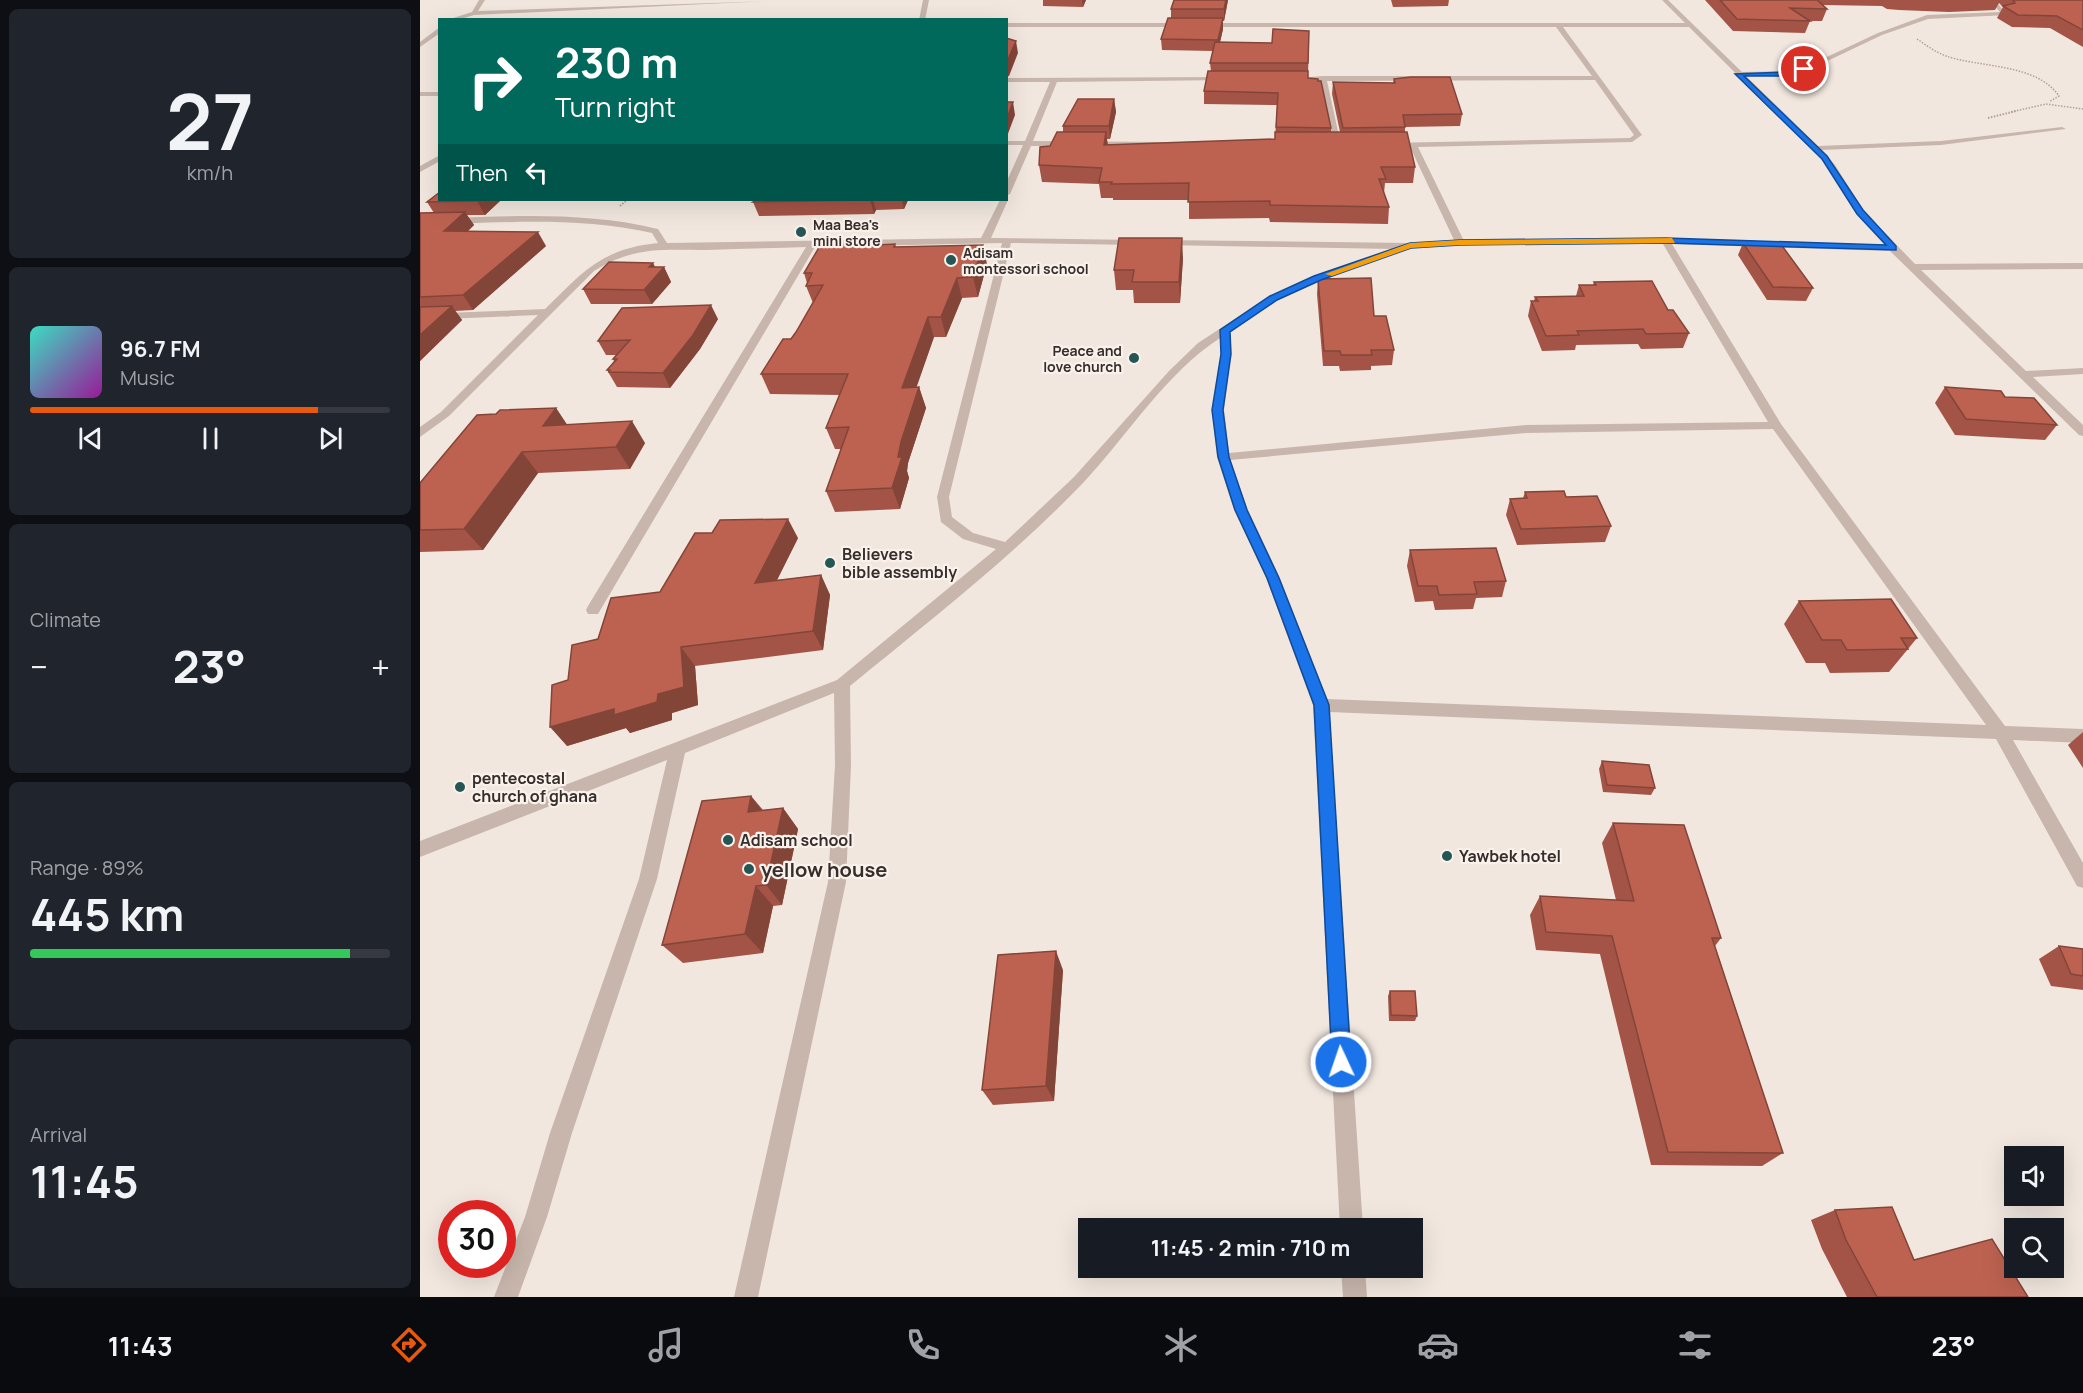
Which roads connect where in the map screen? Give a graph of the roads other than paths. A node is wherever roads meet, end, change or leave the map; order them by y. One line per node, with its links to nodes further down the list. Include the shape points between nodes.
1 (482, 0): 6 (street)
2 (926, 0): 8 (street)
3 (1665, 0): 10 (street)
4 (1992, 0): 15 (street, via 2006,14 1927,17 1880,33 1797,73)
5 (766, 1): 6 (street)
6 (474, 14): 7 (street)
7 (458, 18)
8 (922, 18)
9 (1008, 25): 11 (street)
10 (1688, 25): 11 (street); 15 (street)
11 (1559, 26): 17 (street)
12 (438, 31): 13 (street)
13 (420, 46): 14 (street)
14 (430, 47)
15 (1738, 74): 33 (street)
16 (1323, 78): 17 (street); 20 (street); 29 (street)
17 (1595, 78): 32 (street, via 1638,135 1632,140)
18 (1055, 79): 19 (street); 21 (street); 26 (street)
19 (1230, 79)
20 (1276, 79)
21 (1008, 80)
22 (420, 94): 23 (street)
23 (438, 94)
24 (2062, 129): 33 (street, via 1961,142)
25 (1008, 143): 26 (street)
26 (1029, 143): 27 (street); 36 (street)
27 (1183, 144)
28 (1326, 145): 29 (street)
29 (1337, 145): 30 (street)
30 (1348, 145)
31 (1380, 145): 32 (street)
32 (1413, 145): 42 (street)
33 (1816, 148): 46 (street, via 1860,212)
34 (438, 157): 35 (street)
35 (420, 170)
36 (1008, 190)
37 (1004, 201): 39 (street)
38 (420, 222): 44 (street, via 578,219 625,223 655,231)
39 (986, 240): 40 (street); 43 (street)
40 (1007, 240): 45 (street); 58 (street, via 943,497 946,519 968,536)
41 (1666, 241): 42 (street); 46 (street); 54 (street)
42 (1460, 242): 45 (street)
43 (813, 243): 44 (street, via 704,247); 59 (street)
44 (663, 244): 49 (street, via 609,256)
45 (1410, 246): 51 (street, via 1318,278 1274,298)
46 (1893, 248): 48 (street)
47 (2083, 266): 48 (street)
48 (1912, 267): 53 (street)
49 (546, 312): 50 (street); 56 (street, via 445,414)
50 (420, 317)
51 (1225, 330): 57 (street, via 1226,354 1218,410); 58 (street, via 1202,345 1173,373 1078,480)
52 (2083, 371): 53 (street)
53 (2026, 374): 55 (street)
54 (1776, 424): 57 (street, via 1526,429); 62 (street)
55 (2083, 432)
56 (420, 433)
57 (1223, 457): 61 (street)
58 (1007, 548): 60 (street)
59 (593, 610)
60 (842, 684): 64 (street); 70 (street, via 843,765 837,882)
61 (1321, 705): 62 (street); 67 (street)
62 (2000, 732): 63 (street); 66 (street)
63 (2083, 736)
64 (677, 750): 65 (street); 69 (street, via 648,879)
65 (420, 849)
66 (2083, 880)
67 (1350, 1218)
68 (1353, 1278): 71 (street)
69 (506, 1297)
70 (746, 1297)
71 (1354, 1297)

